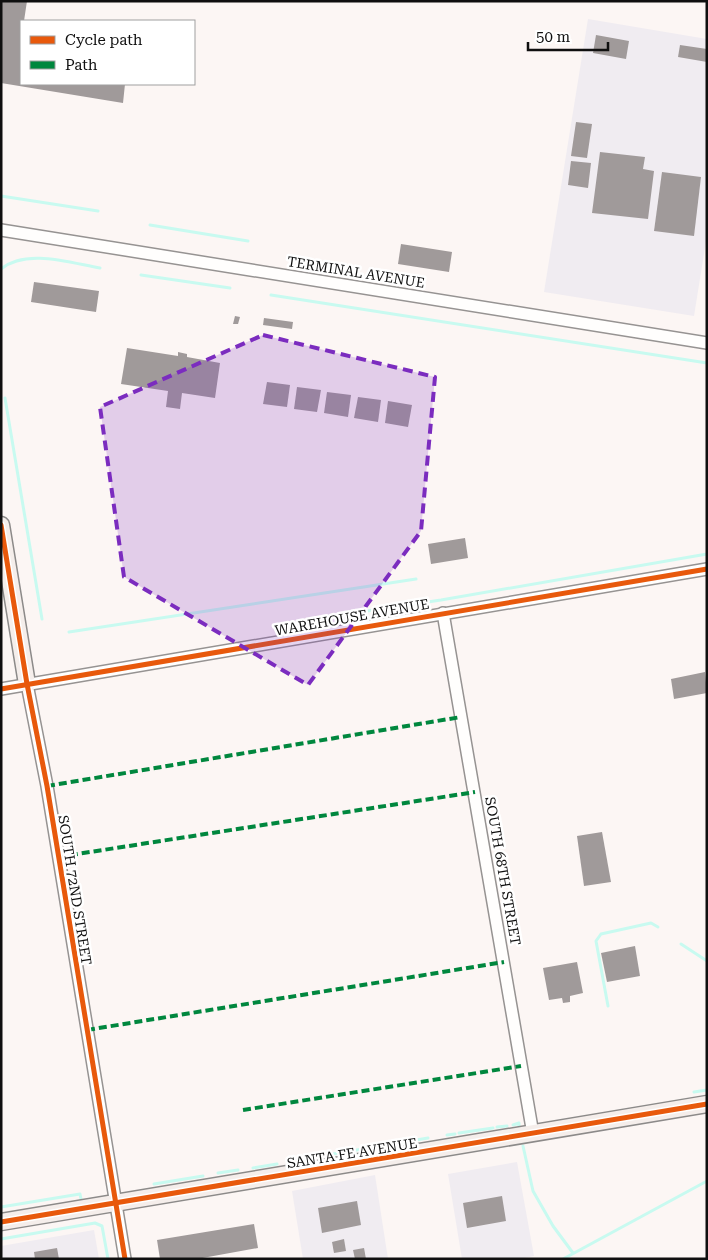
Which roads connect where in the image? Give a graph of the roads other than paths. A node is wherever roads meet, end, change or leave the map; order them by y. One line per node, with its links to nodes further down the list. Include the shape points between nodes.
1 (1, 230): 2 (street, TERMINAL AVENUE)
2 (707, 343)
3 (1, 525): 6 (street, SOUTH 72ND STREET)
4 (707, 569): 5 (street, WAREHOUSE AVENUE)
5 (443, 613): 6 (street, WAREHOUSE AVENUE); 9 (street, SOUTH 68TH STREET)
6 (27, 684): 7 (street, WAREHOUSE AVENUE); 10 (street, SOUTH 72ND STREET)
7 (1, 689)
8 (707, 1104): 9 (street, SANTA FE AVENUE)
9 (533, 1134): 10 (street, SANTA FE AVENUE)
10 (115, 1204): 11 (street, SANTA FE AVENUE); 12 (street, SOUTH 72ND STREET)
11 (1, 1222)
12 (125, 1259)

